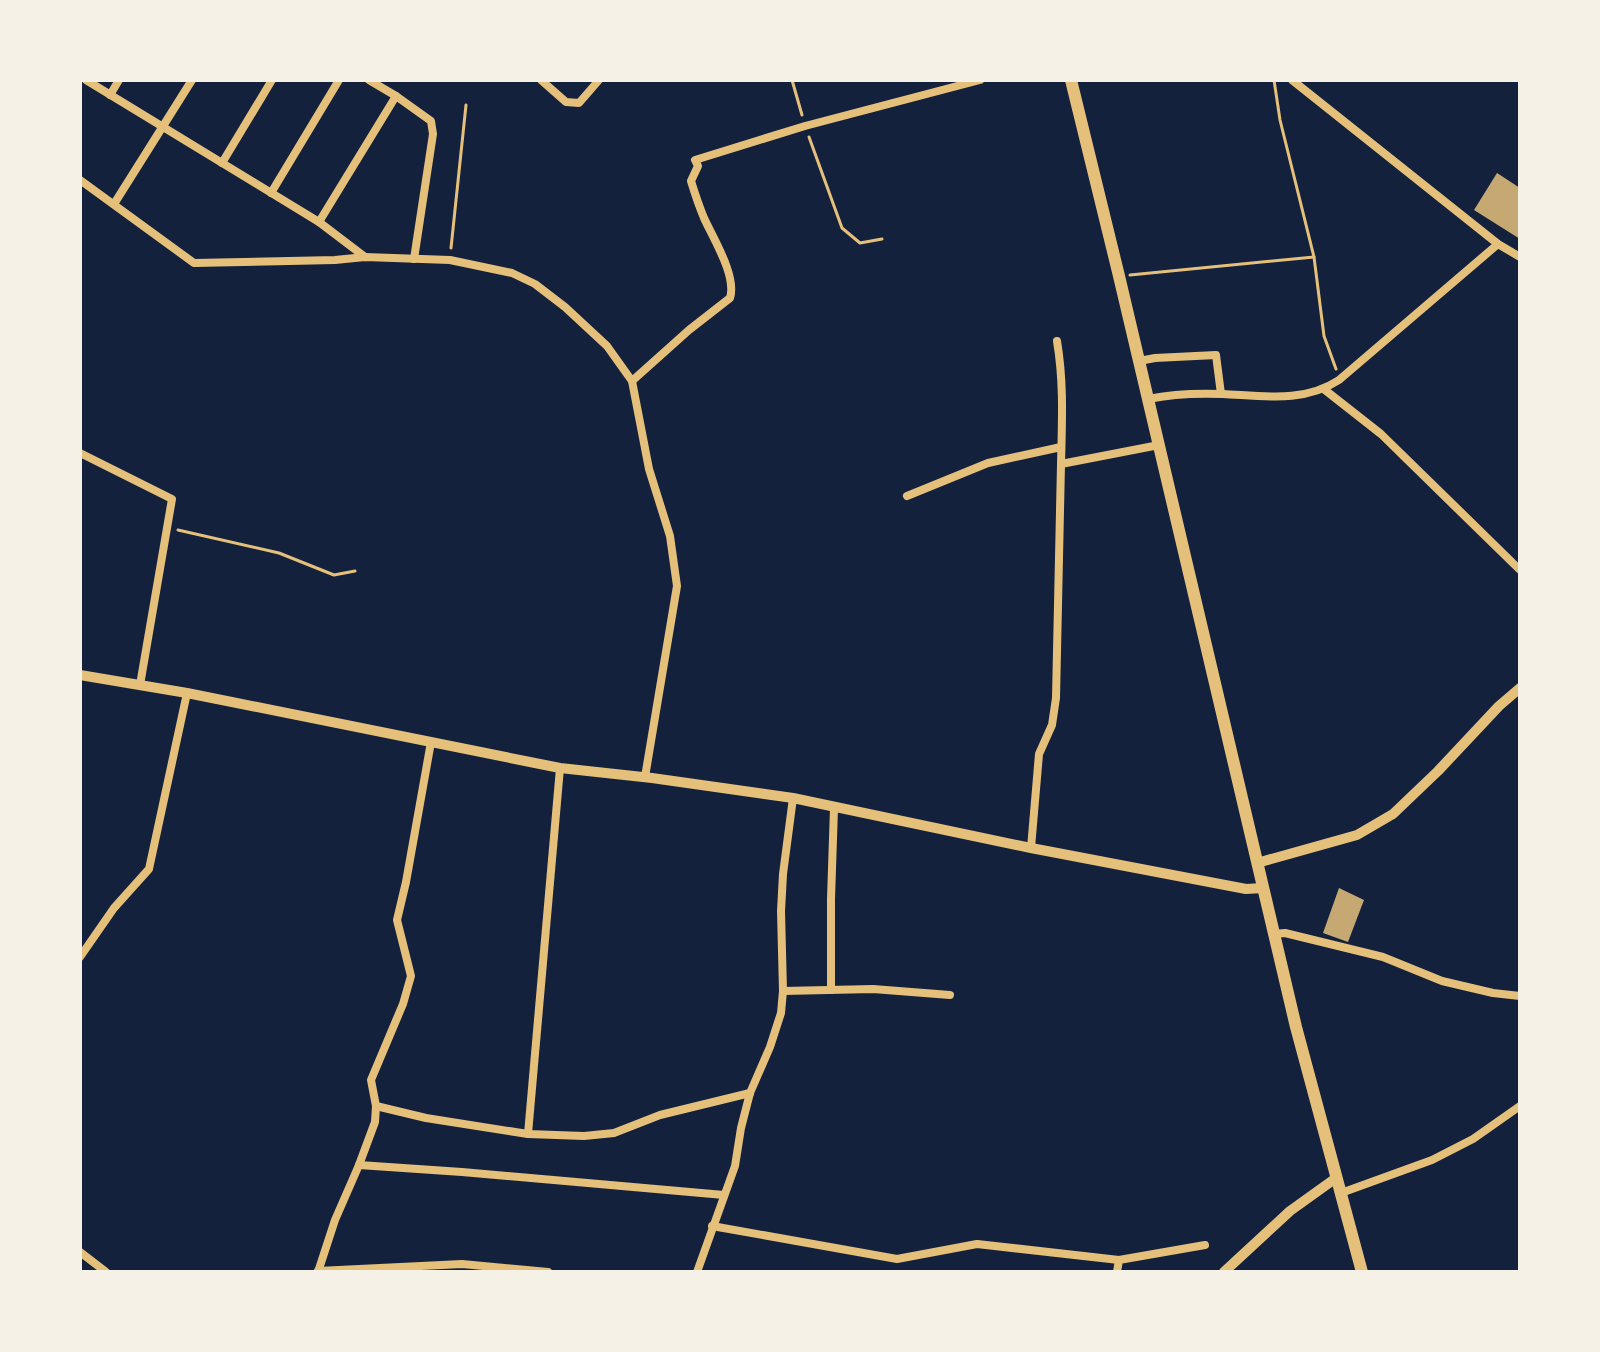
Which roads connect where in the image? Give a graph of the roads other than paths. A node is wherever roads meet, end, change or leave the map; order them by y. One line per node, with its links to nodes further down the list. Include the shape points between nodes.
1 (86, 80): 12 (street)
2 (119, 80): 12 (street)
3 (192, 80): 14 (street)
4 (272, 80): 15 (street)
5 (339, 80): 17 (street)
6 (369, 80): 13 (street)
7 (541, 80): 8 (street, via 566,102 579,103)
8 (599, 80)
9 (980, 80): 26 (street, via 695,160 698,166 691,181 733,290)
10 (1071, 80): 25 (main road)
11 (1292, 80): 20 (street)
12 (110, 95): 14 (street)
13 (396, 96): 19 (street); 23 (street, via 431,121 433,134)
14 (162, 127): 15 (street); 18 (street)
15 (222, 163): 17 (street)
16 (80, 180): 18 (street)
17 (271, 193): 19 (street)
18 (114, 204): 21 (street, via 194,263)
19 (319, 222): 21 (street)
20 (1498, 244): 22 (street); 27 (street)
21 (365, 257): 23 (street)
22 (1520, 257)
23 (414, 259): 26 (street, via 450,260 512,273 535,284 607,346)
24 (1057, 341): 31 (street)
25 (1139, 361): 28 (street, via 1216,355); 29 (main road)
26 (632, 381): 42 (street, via 677,586)
27 (1325, 390): 28 (street, via 1278,398); 35 (street, via 1381,434)
28 (1221, 394): 29 (street)
29 (1148, 399): 30 (main road)
30 (1159, 445): 33 (street); 46 (main road)
31 (1061, 447): 33 (street); 34 (street, via 988,463)
32 (80, 453): 37 (street, via 172,499)
33 (1061, 464): 45 (street, via 1056,698 1052,725 1039,754)
34 (907, 496)
35 (1520, 570)
36 (80, 675): 37 (street)
37 (140, 685): 39 (street)
38 (1520, 688): 46 (street, via 1393,814 1357,835)
39 (187, 693): 40 (street); 49 (street, via 149,869)
40 (431, 742): 41 (street); 55 (street, via 397,920 411,976 371,1080)
41 (560, 768): 42 (street); 57 (street)
42 (645, 777): 43 (street)
43 (793, 798): 44 (street); 51 (street, via 781,911)
44 (834, 808): 45 (street); 50 (street)
45 (1031, 848): 47 (street)
46 (1257, 863): 47 (main road)
47 (1263, 888): 48 (main road)
48 (1274, 934): 53 (street, via 1383,957 1442,981); 59 (main road)
49 (80, 957)
50 (831, 990): 51 (street); 52 (street)
51 (783, 991): 54 (street, via 770,1047)
52 (950, 995)
53 (1520, 996)
54 (750, 1093): 57 (street, via 660,1115 614,1133); 61 (street)
55 (376, 1106): 57 (street); 58 (street)
56 (1520, 1106): 60 (street, via 1432,1160)
57 (528, 1134)
58 (359, 1165): 61 (street); 67 (street)
59 (1336, 1178): 60 (main road); 71 (street, via 1290,1211)
60 (1341, 1193): 72 (main road)
61 (724, 1195): 62 (street)
62 (712, 1226): 65 (street, via 897,1259 977,1244); 69 (street)
63 (1205, 1245): 65 (street)
64 (80, 1252): 66 (street)
65 (1119, 1260): 70 (street)
66 (106, 1272)
67 (318, 1272): 68 (street, via 462,1264)
68 (548, 1272)
69 (697, 1272)
70 (1117, 1272)
71 (1224, 1272)
72 (1362, 1272)

